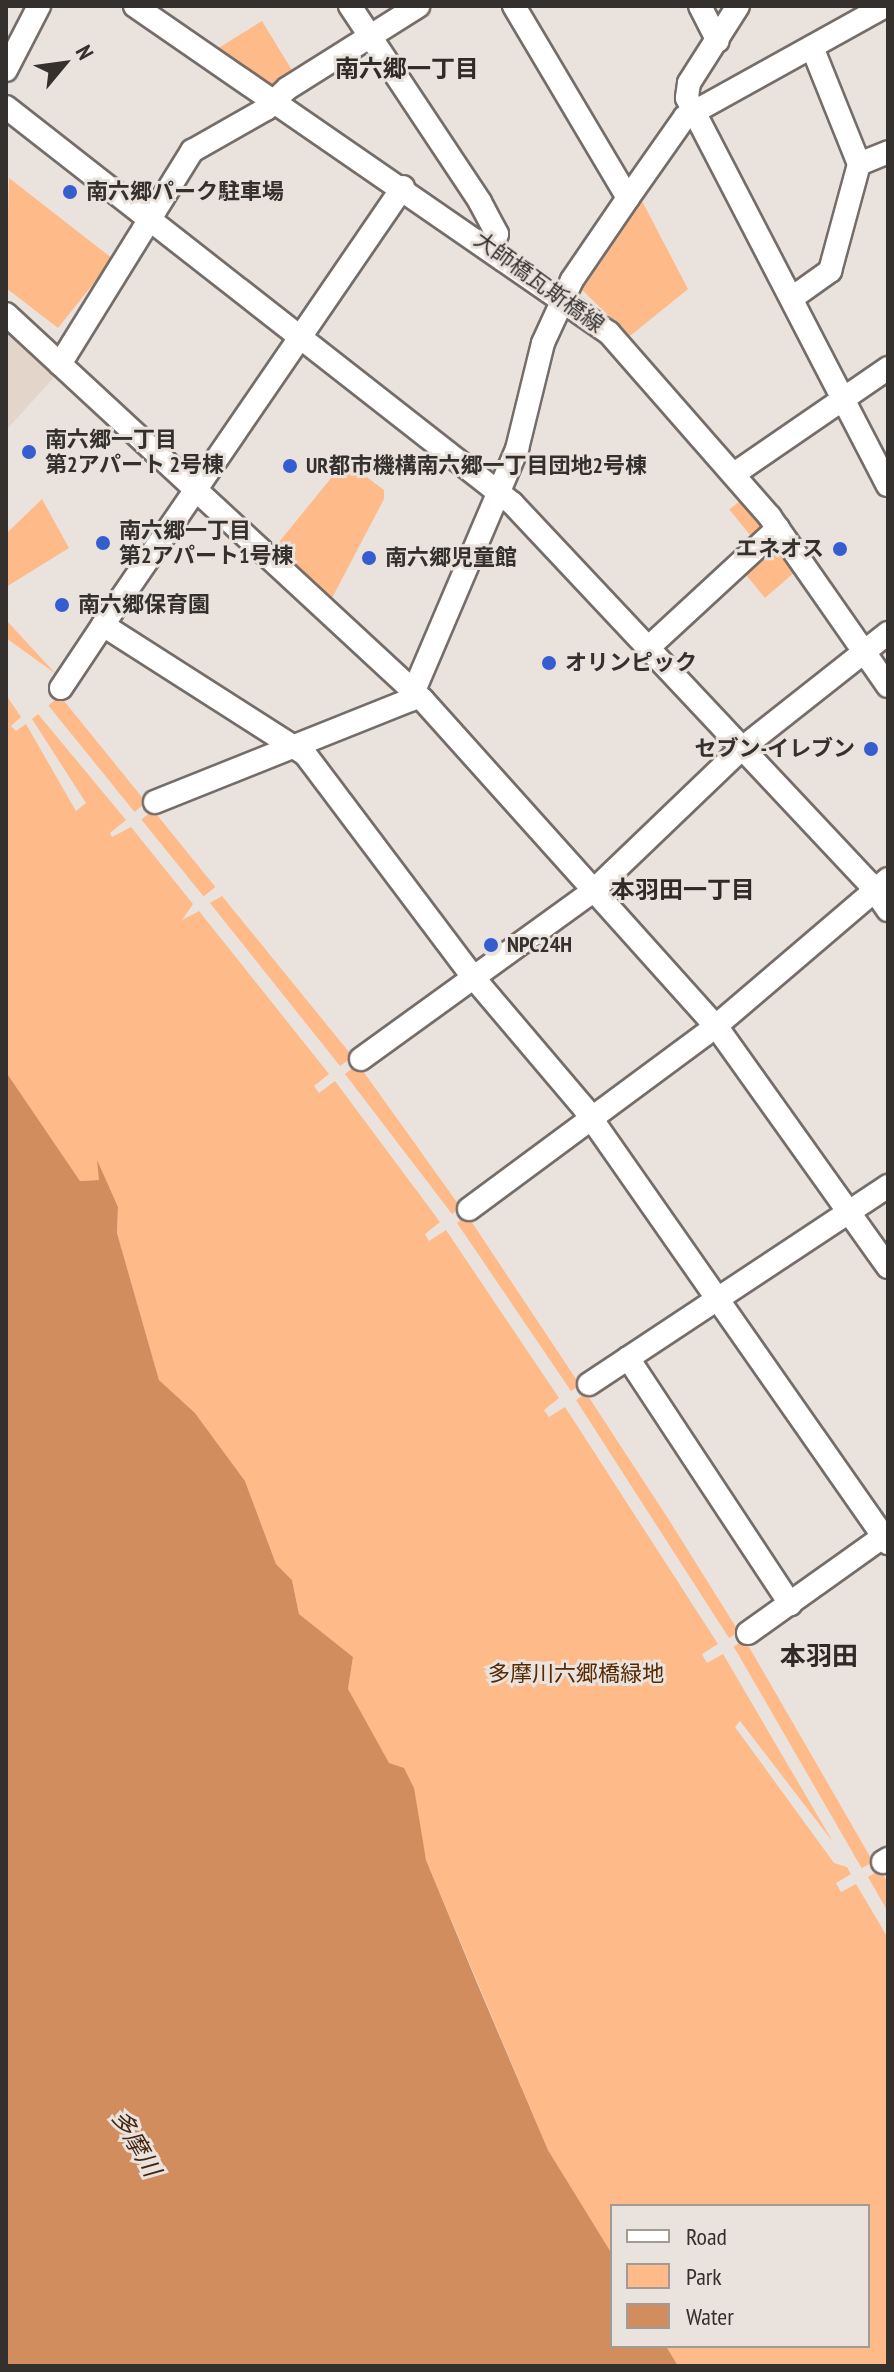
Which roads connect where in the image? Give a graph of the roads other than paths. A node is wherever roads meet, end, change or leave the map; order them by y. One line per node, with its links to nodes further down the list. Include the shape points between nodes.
1 (39, 6): 12 (street)
2 (135, 6): 13 (street, 大師橋瓦斯橋線)
3 (350, 6): 9 (street)
4 (418, 6): 9 (street)
5 (514, 6): 19 (street)
6 (700, 6): 10 (street)
7 (738, 6): 10 (street)
8 (885, 6): 11 (street)
9 (371, 35): 13 (street); 21 (street, via 480,202 497,234)
10 (718, 41): 15 (street, via 686,91)
11 (812, 47): 15 (street); 17 (street)
12 (6, 70)
13 (277, 100): 18 (street, 大師橋瓦斯橋線); 20 (street, via 192,151)
14 (6, 107): 20 (street)
15 (696, 111): 19 (street, via 685,117); 23 (street)
16 (888, 152): 17 (street)
17 (859, 164): 23 (street, via 830,271)
18 (403, 187): 21 (street, 大師橋瓦斯橋線); 25 (street)
19 (628, 198): 22 (street)
20 (150, 220): 25 (street); 26 (street)
21 (492, 247): 22 (street, 大師橋瓦斯橋線)
22 (563, 296): 29 (street, 大師橋瓦斯橋線, via 609,333); 32 (street, via 543,343 517,449)
23 (792, 298): 28 (street)
24 (6, 314): 26 (street)
25 (300, 340): 31 (street); 32 (street)
26 (60, 364): 31 (street)
27 (888, 368): 28 (street)
28 (844, 398): 29 (street); 30 (street)
29 (734, 474): 33 (street, 大師橋瓦斯橋線)
30 (888, 485)
31 (197, 488): 34 (street); 40 (street)
32 (498, 493): 36 (street); 40 (street)
33 (778, 528): 36 (street); 37 (street, 大師橋瓦斯橋線)
34 (103, 625): 39 (street); 41 (street)
35 (888, 633): 37 (street)
36 (648, 648): 42 (street)
37 (862, 649): 38 (street, 大師橋瓦斯橋線); 42 (street)
38 (888, 686)
39 (61, 688)
40 (414, 690): 41 (street, via 410,700); 45 (street)
41 (296, 745): 43 (street); 47 (street)
42 (741, 749): 44 (street); 45 (street)
43 (155, 802)
44 (882, 885): 46 (street); 48 (street)
45 (593, 891): 47 (street); 48 (street)
46 (888, 910)
47 (473, 977): 49 (street); 50 (street)
48 (716, 1026): 50 (street); 53 (street)
49 (361, 1059)
50 (591, 1118): 52 (street); 55 (street)
51 (888, 1186): 53 (street)
52 (469, 1209)
53 (848, 1212): 54 (street); 55 (street)
54 (888, 1267)
55 (719, 1297): 56 (street); 58 (street)
56 (628, 1358): 57 (street); 59 (street)
57 (589, 1384)
58 (886, 1537): 59 (street)
59 (790, 1604): 60 (street)
60 (748, 1633)

